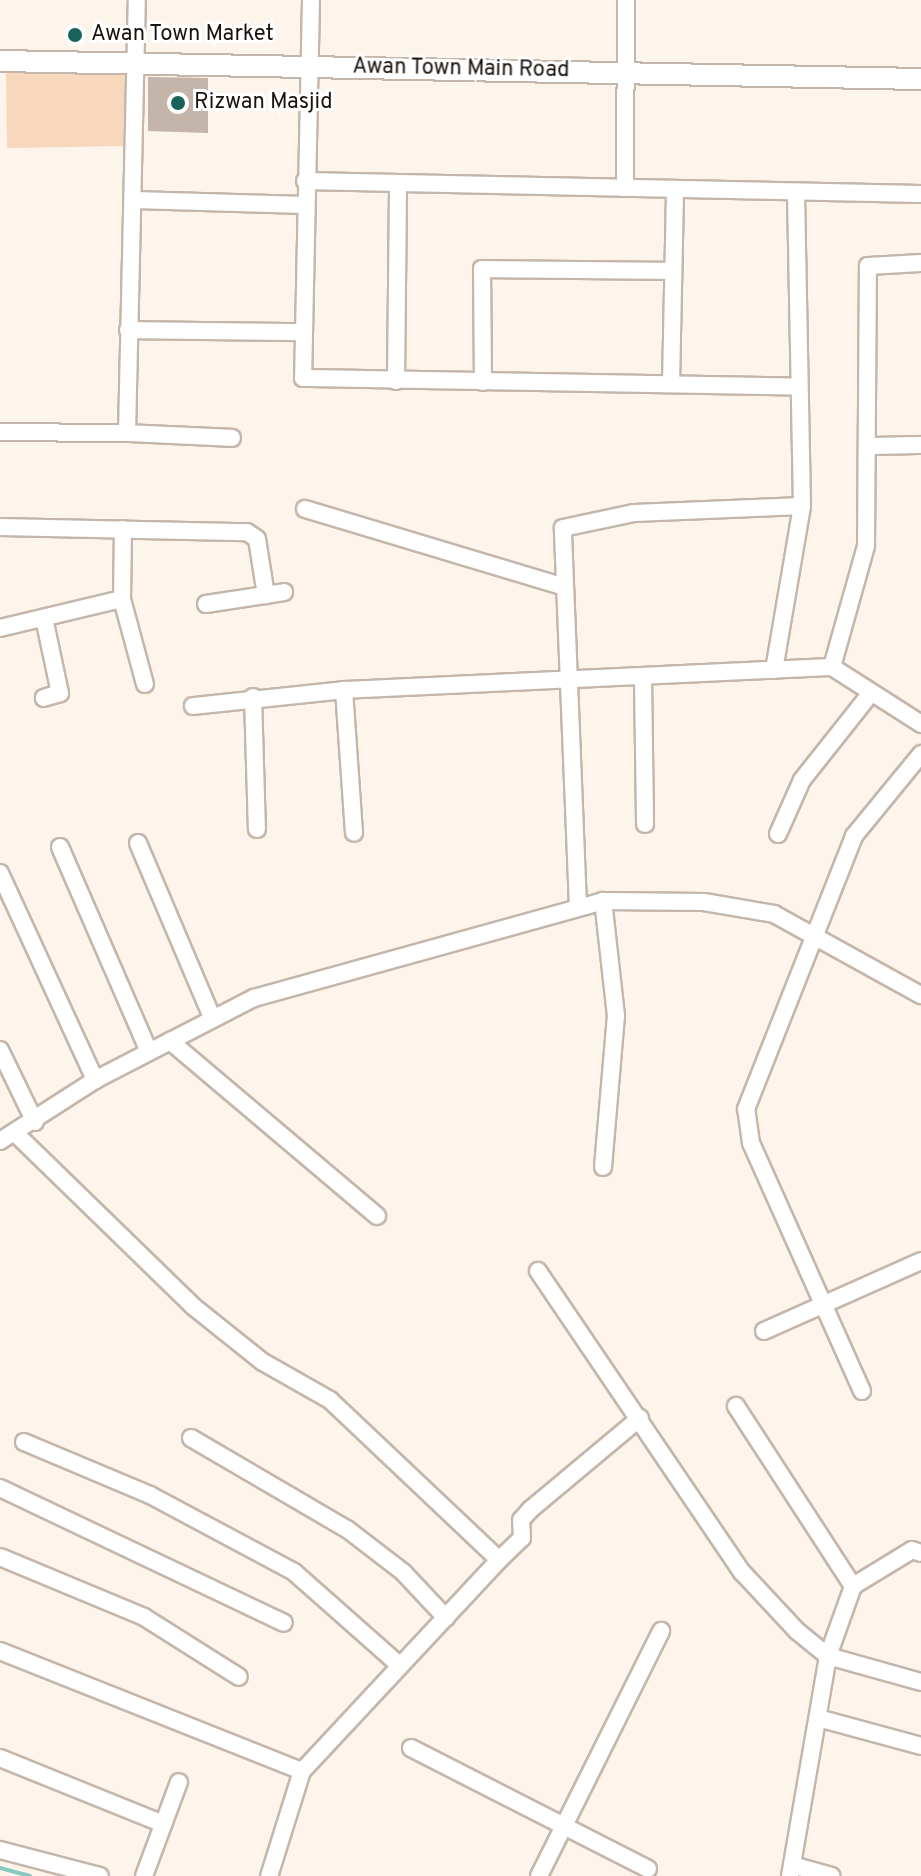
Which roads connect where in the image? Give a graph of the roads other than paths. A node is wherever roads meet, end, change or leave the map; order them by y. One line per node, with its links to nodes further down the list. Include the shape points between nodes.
1 (137, 0): 5 (street)
2 (311, 0): 6 (street)
3 (626, 0): 7 (street)
4 (0, 61): 5 (street, Awan Town Main Road)
5 (136, 63): 6 (street, Awan Town Main Road); 15 (street)
6 (310, 65): 7 (street, Awan Town Main Road); 9 (street)
7 (625, 73): 8 (street, Awan Town Main Road); 11 (street)
8 (921, 79)
9 (305, 181): 10 (street); 16 (street)
10 (398, 183): 11 (street); 21 (street)
11 (625, 188): 12 (street)
12 (675, 189): 13 (street); 18 (street)
13 (796, 192): 14 (street); 24 (street)
14 (921, 194)
15 (134, 200): 16 (street); 19 (street)
16 (305, 205): 20 (street)
17 (921, 263): 29 (street, via 868,266)
18 (672, 271): 22 (street, via 482,269); 23 (street)
19 (128, 330): 20 (street); 26 (street)
20 (301, 332): 21 (street, via 303,378)
21 (396, 381): 22 (street)
22 (483, 382): 23 (street)
23 (671, 384): 24 (street)
24 (799, 387): 30 (street)
25 (0, 432): 26 (street)
26 (127, 433): 27 (street)
27 (232, 438)
28 (921, 445): 29 (street)
29 (870, 446): 41 (street, via 866,546)
30 (802, 506): 34 (street, via 634,513 569,525 562,534); 42 (street)
31 (305, 509): 34 (street)
32 (0, 527): 33 (street)
33 (123, 529): 36 (street, via 253,534); 37 (street)
34 (562, 586): 44 (street)
35 (284, 592): 36 (street)
36 (266, 595): 38 (street)
37 (122, 599): 39 (street); 45 (street)
38 (206, 604)
39 (44, 618): 40 (street); 49 (street, via 60,693)
40 (0, 628)
41 (832, 667): 42 (street); 47 (street)
42 (774, 670): 43 (street)
43 (643, 677): 44 (street); 53 (street)
44 (567, 681): 46 (street); 61 (street)
45 (145, 684)
46 (344, 690): 48 (street); 55 (street)
47 (871, 693): 51 (street); 56 (street, via 802,780)
48 (253, 697): 50 (street); 54 (street)
49 (44, 698)
50 (193, 706)
51 (921, 724)
52 (921, 754): 62 (street, via 854,836)
53 (645, 824)
54 (257, 829)
55 (354, 833)
56 (778, 834)
57 (138, 843): 64 (street)
58 (60, 847): 67 (street)
59 (0, 873): 68 (street)
60 (603, 901): 61 (street); 62 (street, via 718,904 774,914); 71 (street, via 616,1016)
61 (578, 907): 64 (street, via 268,994)
62 (812, 937): 63 (street); 75 (street, via 746,1109 751,1143)
63 (921, 995)
64 (212, 1017): 65 (street)
65 (170, 1041): 67 (street); 72 (street)
66 (0, 1050): 69 (street)
67 (149, 1052): 68 (street)
68 (95, 1080): 69 (street)
69 (35, 1122): 70 (street)
70 (7, 1137): 85 (street, via 194,1307 263,1362 330,1400)
71 (603, 1167)
72 (377, 1216)
73 (921, 1261): 75 (street)
74 (538, 1271): 79 (street)
75 (823, 1303): 76 (street); 77 (street)
76 (764, 1331)
77 (862, 1391)
78 (736, 1406): 86 (street)
79 (640, 1418): 85 (street, via 522,1518 522,1538); 91 (street, via 742,1572)
80 (191, 1438): 87 (street, via 347,1529 403,1572)
81 (24, 1442): 92 (street, via 109,1476 294,1572)
82 (0, 1488): 88 (street)
83 (921, 1553): 86 (street, via 912,1550)
84 (0, 1557): 93 (street, via 144,1617)
85 (499, 1560): 87 (street)
86 (853, 1586): 91 (street)
87 (446, 1618): 92 (street)
88 (284, 1623)
89 (661, 1631): 102 (street)
90 (0, 1651): 99 (street)
91 (828, 1656): 94 (street); 95 (street)
92 (398, 1664): 99 (street)
93 (239, 1677)
94 (921, 1682)
95 (818, 1718): 96 (street); 105 (street)
96 (921, 1746)
97 (411, 1748): 102 (street)
98 (0, 1758): 101 (street)
99 (302, 1771): 108 (street)
100 (179, 1782): 101 (street)
101 (163, 1824): 107 (street)
102 (564, 1828): 104 (street); 109 (street)
103 (0, 1850): 106 (street)
104 (648, 1869)
105 (791, 1870): 110 (street)
106 (100, 1876)
107 (144, 1876)
108 (269, 1876)
109 (539, 1876)
110 (832, 1876)

